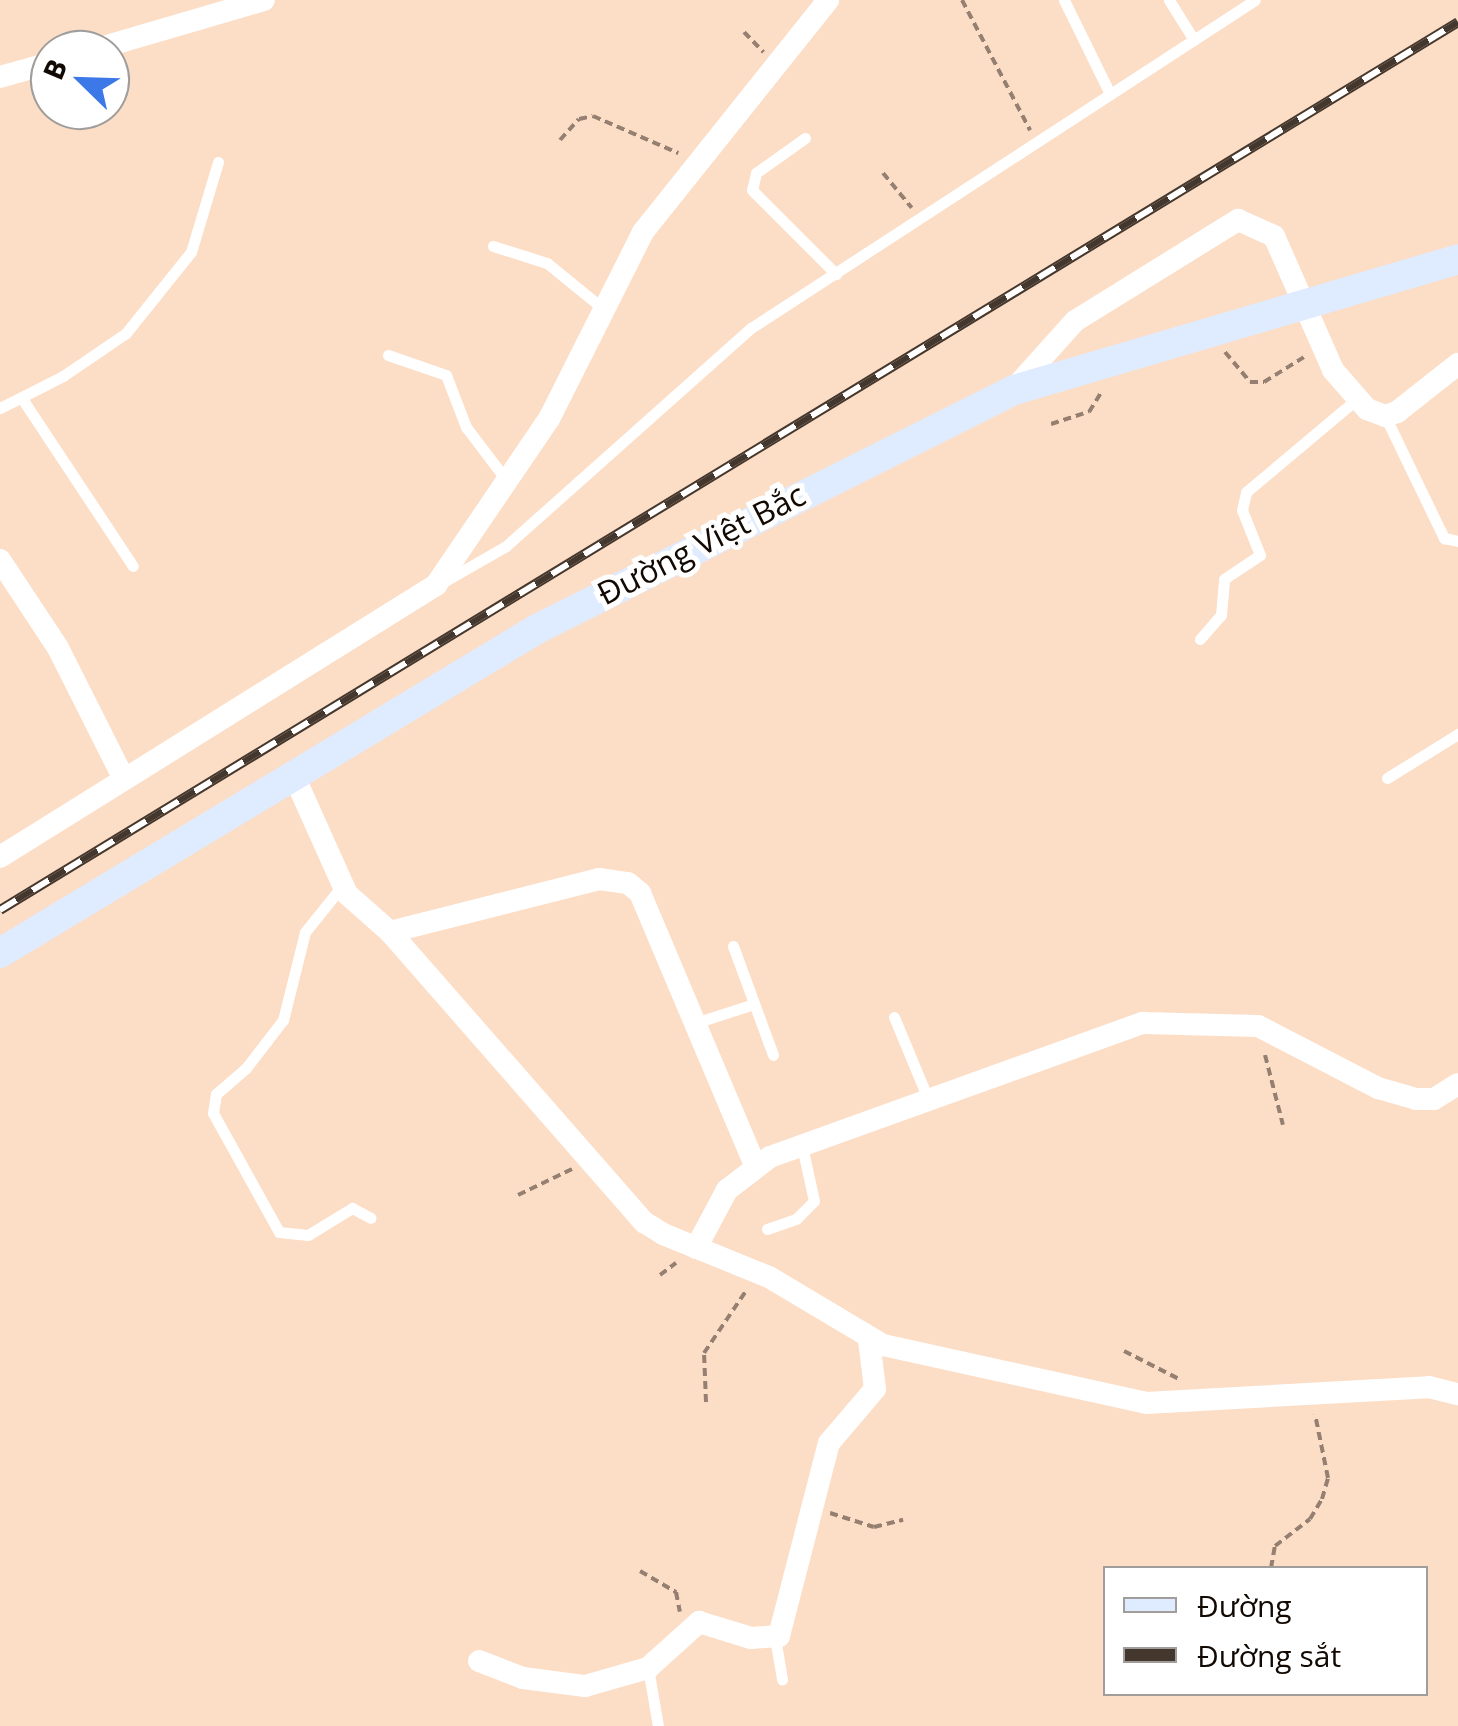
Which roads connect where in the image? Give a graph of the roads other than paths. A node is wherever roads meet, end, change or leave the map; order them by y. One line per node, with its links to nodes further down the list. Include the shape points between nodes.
1 (263, 0): 6 (street)
2 (828, 0): 17 (street, via 643,232)
3 (1064, 0): 10 (lane)
4 (1169, 0): 7 (lane)
5 (1255, 0): 7 (lane)
6 (130, 39)
7 (1194, 40): 10 (lane)
8 (30, 69): 9 (street)
9 (0, 77)
10 (1110, 94): 15 (lane)
11 (805, 138): 15 (lane, via 756,173 752,190)
12 (218, 162): 22 (lane, via 191,252 126,333)
13 (492, 246): 17 (lane, via 547,262)
14 (1458, 260): 16 (main road, Đường Việt Bắc)
15 (836, 274): 29 (lane, via 704,365 506,546)
16 (1306, 307): 20 (main road, Đường Việt Bắc); 20 (street, via 1274,236 1238,220 1075,321); 21 (street)
17 (606, 311): 25 (street)
18 (388, 355): 25 (lane, via 446,376 466,427)
19 (1458, 364): 24 (street)
20 (1014, 390): 32 (main road, Đường Việt Bắc, via 649,568)
21 (1357, 399): 24 (street); 30 (lane, via 1246,492 1242,510 1260,554 1224,580 1221,615)
22 (22, 400): 23 (lane); 28 (lane)
23 (0, 408)
24 (1384, 416): 26 (lane, via 1444,538)
25 (507, 481): 29 (street)
26 (1458, 541)
27 (0, 560): 33 (street, via 58,648)
28 (133, 566)
29 (436, 585): 33 (street, via 298,676)
30 (1200, 639)
31 (1458, 734): 34 (lane)
32 (294, 776): 36 (street); 39 (main road, Đường Việt Bắc)
33 (123, 777): 35 (street)
34 (1387, 778)
35 (0, 858)
36 (342, 886): 37 (street); 48 (lane, via 304,932 283,1020 216,1094 213,1113 280,1232 308,1235 352,1208)
37 (390, 932): 42 (street, via 599,879 628,883 640,893); 50 (street, via 644,1222)
38 (732, 946): 40 (lane)
39 (0, 953)
40 (754, 1004): 42 (lane); 43 (lane)
41 (894, 1018): 45 (lane)
42 (695, 1023): 47 (street)
43 (773, 1056)
44 (1458, 1084): 45 (street, via 1434,1099 1400,1096 1258,1026 1143,1023)
45 (929, 1101): 46 (street)
46 (802, 1146): 47 (street); 49 (lane, via 814,1201 796,1219)
47 (755, 1165): 50 (street, via 720,1199)
48 (370, 1218)
49 (767, 1229)
50 (696, 1248): 51 (street, via 758,1273)
51 (869, 1340): 52 (street, via 1146,1403 1429,1387); 53 (street, via 875,1389 829,1443 785,1628)
52 (1458, 1394)
53 (776, 1638): 55 (street, via 742,1636 708,1621 684,1632); 56 (lane)
54 (478, 1661): 55 (street, via 566,1686 614,1681)
55 (648, 1668): 57 (lane)
56 (782, 1679)
57 (658, 1726)

